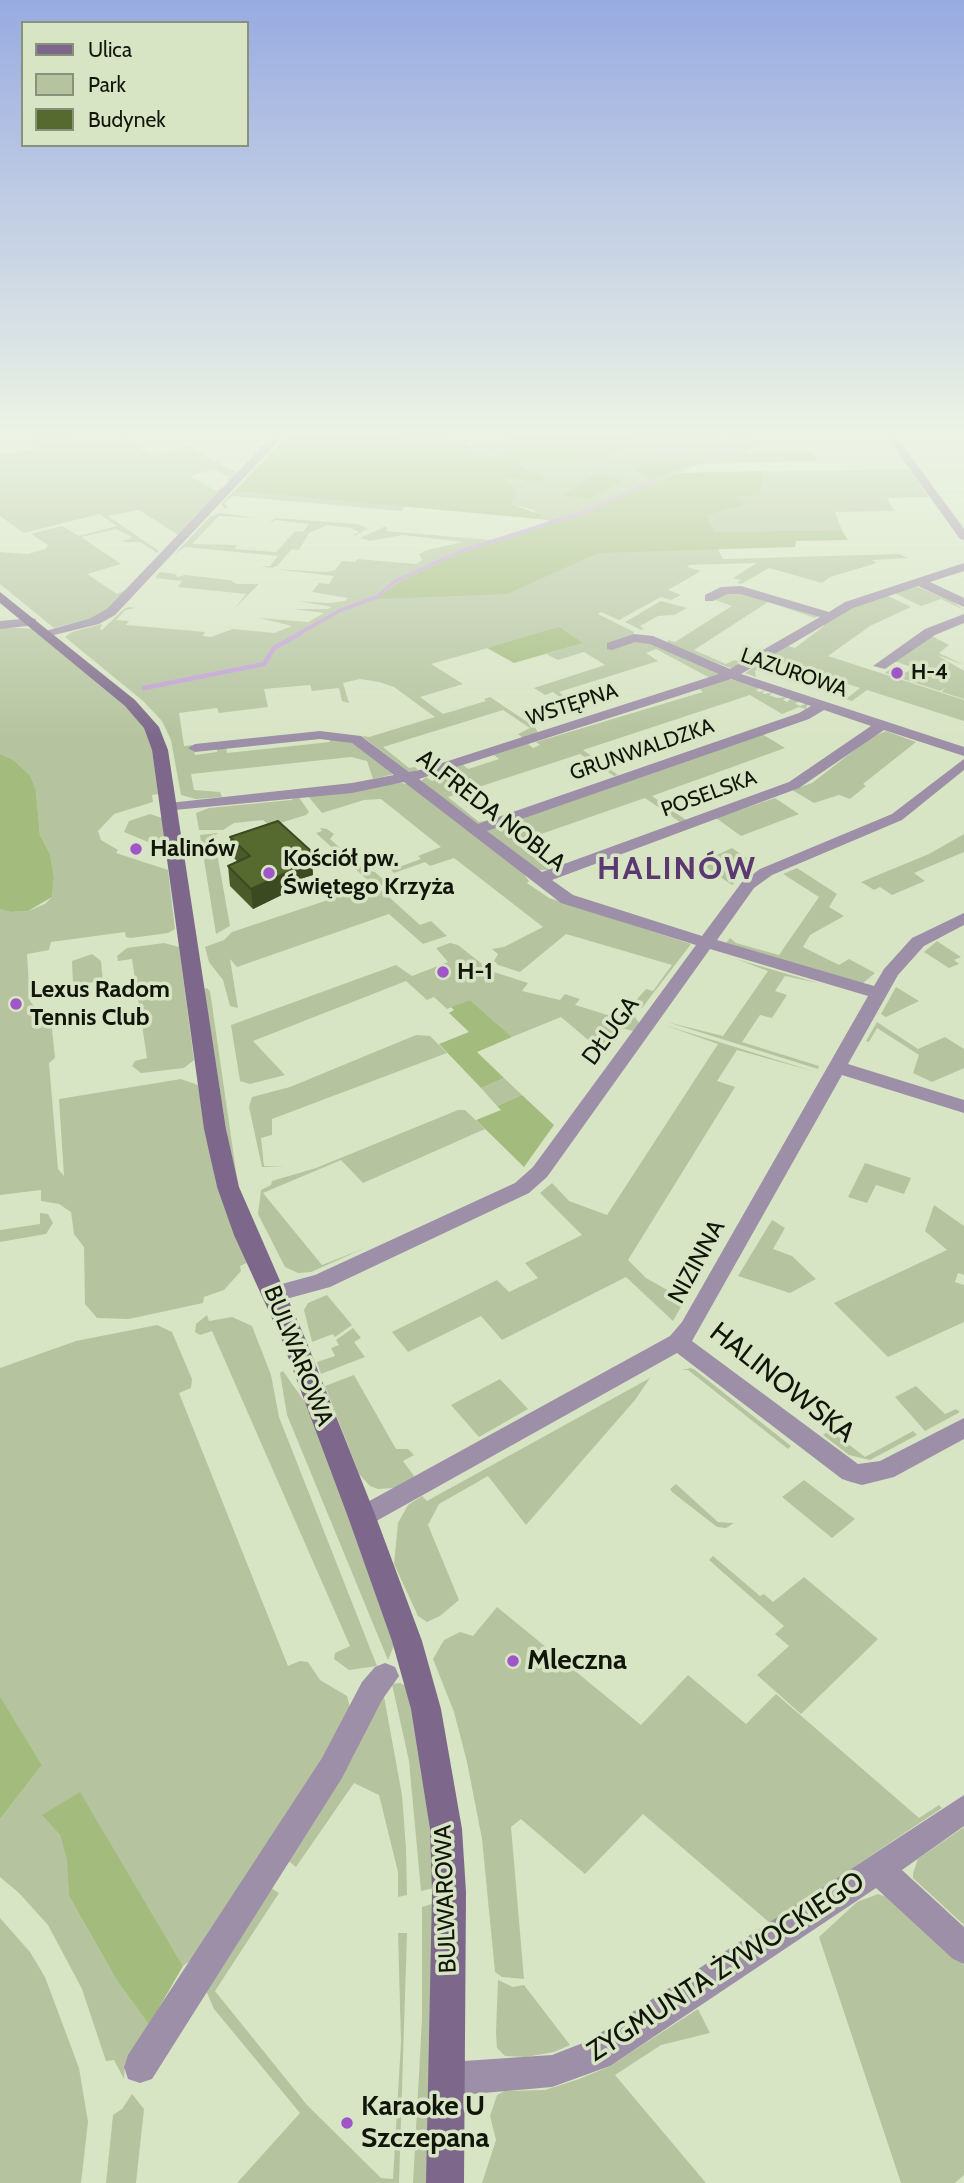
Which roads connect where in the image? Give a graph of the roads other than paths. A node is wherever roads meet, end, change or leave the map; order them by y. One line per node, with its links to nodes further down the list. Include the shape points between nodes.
1 (185, 534): 11 (street, via 111,611 95,621)
2 (964, 567): 3 (street, WSTĘPNA)
3 (917, 581): 6 (street); 7 (street, WSTĘPNA)
4 (0, 596): 9 (street, BULWAROWA)
5 (709, 598): 7 (street, via 725,590 741,590)
6 (964, 603)
7 (829, 616): 14 (street, WSTĘPNA)
8 (964, 618): 13 (street, via 929,632)
9 (32, 622): 10 (street); 11 (street, BULWAROWA)
10 (0, 625)
11 (47, 635): 21 (street, BULWAROWA, via 130,702 146,721 160,750)
12 (612, 646): 14 (street, LAZUROWA, via 634,638 648,639)
13 (880, 666)
14 (732, 674): 15 (street, LAZUROWA); 20 (street, WSTĘPNA)
15 (822, 705): 16 (street, LAZUROWA); 22 (street, GRUNWALDZKA, via 810,714)
16 (882, 725): 18 (street, LAZUROWA); 23 (street, POSELSKA, via 794,785)
17 (195, 748): 20 (street, ALFREDA NOBLA, via 342,736 361,741)
18 (964, 752)
19 (964, 763): 25 (street, DŁUGA, via 897,817 758,876)
20 (408, 778): 21 (street, WSTĘPNA); 22 (street, ALFREDA NOBLA)
21 (169, 808): 29 (street, BULWAROWA, via 222,1165 246,1235)
22 (475, 830): 23 (street, ALFREDA NOBLA)
23 (538, 880): 25 (street, ALFREDA NOBLA, via 579,904)
24 (964, 918): 26 (street, NIZINNA, via 909,949)
25 (706, 943): 26 (street, ALFREDA NOBLA); 29 (street, DŁUGA, via 533,1180 322,1280)
26 (878, 993): 27 (street, NIZINNA)
27 (836, 1067): 28 (street); 30 (street, NIZINNA)
28 (964, 1107)
29 (275, 1294): 32 (street, BULWAROWA)
30 (678, 1342): 31 (street, HALINOWSKA, via 851,1472 862,1475 885,1470); 32 (street, NIZINNA)
31 (964, 1428)
32 (362, 1517): 38 (street, BULWAROWA, via 407,1641 438,1771 449,1892)
33 (386, 1676): 37 (street, via 372,1691 332,1768)
34 (964, 1809): 35 (street, ZYGMUNTA ŻYWOCKIEGO)
35 (878, 1869): 36 (street, ZYGMUNTA ŻYWOCKIEGO); 38 (street, ZYGMUNTA ŻYWOCKIEGO, via 598,2054 552,2071)
36 (964, 1948)
37 (140, 2067)
38 (449, 2079): 39 (street, BULWAROWA)
39 (445, 2183)

